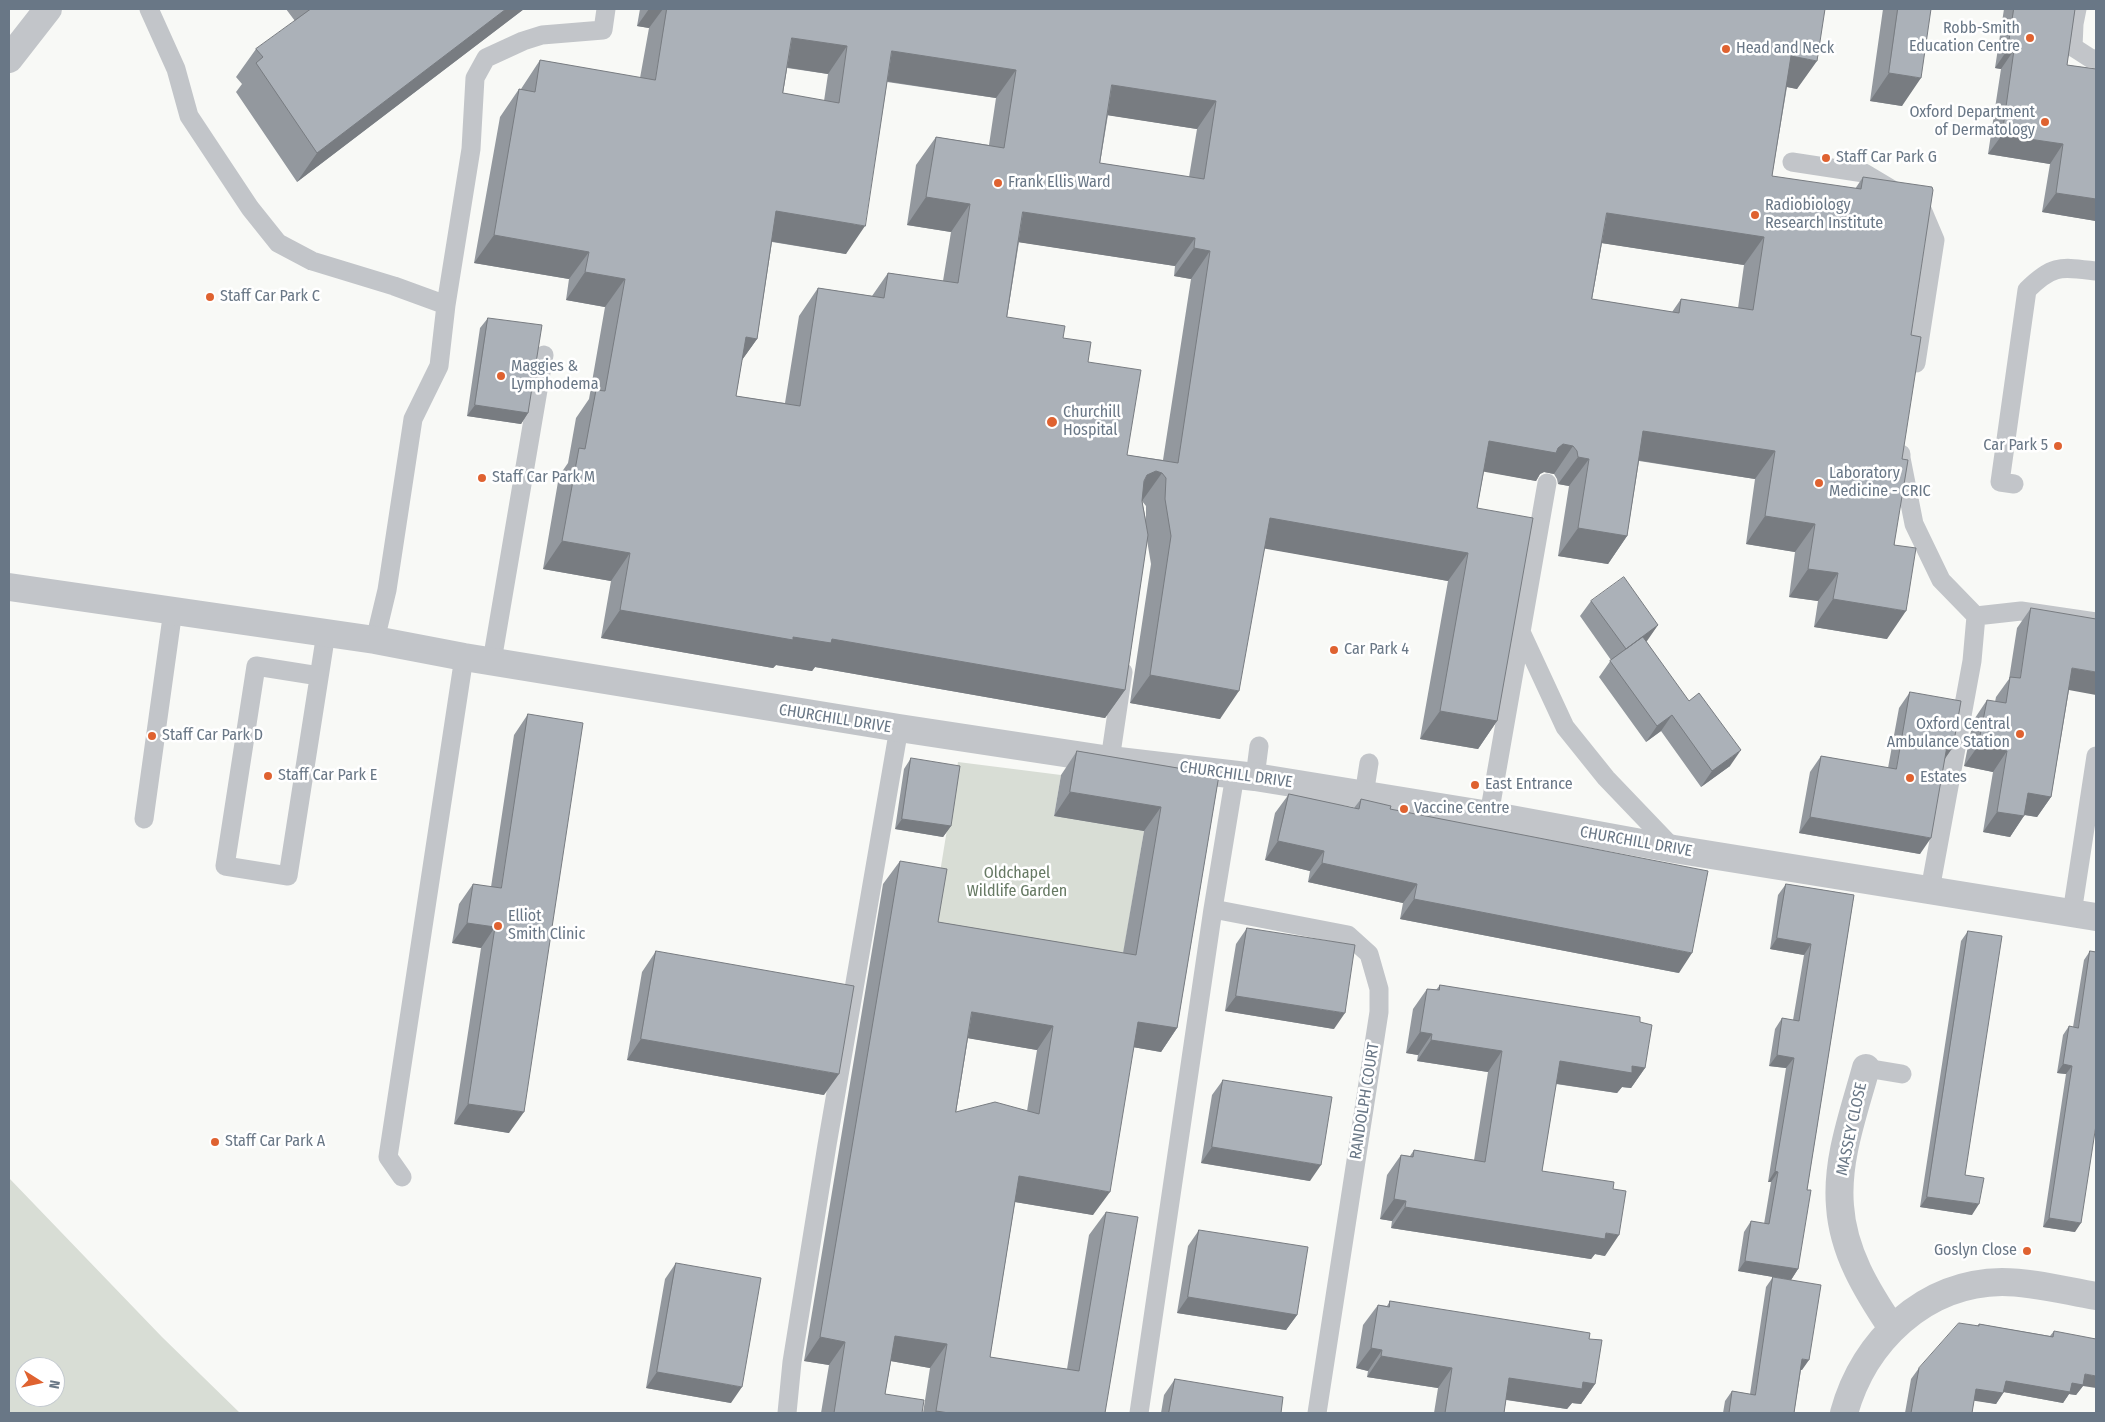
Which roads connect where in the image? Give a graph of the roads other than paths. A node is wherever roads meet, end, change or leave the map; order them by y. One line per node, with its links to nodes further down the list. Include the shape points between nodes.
1 (48, 9): 5 (street)
2 (149, 9): 9 (lane, via 176,69 189,116 250,208 278,243 312,261)
3 (606, 9): 9 (lane, via 603,30 542,35 523,41 486,58 475,78 471,149)
4 (2077, 9): 6 (lane, via 2073,48)
5 (9, 59)
6 (2096, 59)
7 (1792, 162): 11 (lane, via 1864,173 1921,208 1935,240)
8 (2096, 271): 14 (lane, via 2063,267 2042,275 2027,290 2000,482)
9 (446, 305): 21 (lane, via 439,366 413,419 387,590)
10 (544, 355): 24 (lane)
11 (1912, 384)
12 (1904, 440): 17 (lane, via 1901,458 1914,524 1941,580)
13 (1547, 483): 19 (lane)
14 (2014, 484)
15 (9, 587): 16 (street, CHURCHILL DRIVE)
16 (173, 610): 20 (street, CHURCHILL DRIVE); 34 (lane)
17 (1976, 616): 18 (lane, via 2021,611); 36 (lane, via 1972,661)
18 (2096, 622)
19 (1521, 632): 33 (lane); 35 (lane, via 1565,728 1606,778)
20 (326, 633): 21 (street, CHURCHILL DRIVE); 25 (lane)
21 (375, 640): 23 (street, CHURCHILL DRIVE)
22 (1126, 652): 29 (lane)
23 (464, 657): 24 (street, CHURCHILL DRIVE); 41 (lane, via 388,1157)
24 (492, 660): 26 (street, CHURCHILL DRIVE)
25 (319, 676): 25 (lane, via 288,876 225,866 256,666)
26 (899, 728): 29 (street, CHURCHILL DRIVE); 44 (lane, via 819,1192)
27 (1259, 746): 31 (lane)
28 (2096, 756): 38 (lane)
29 (1110, 760): 31 (street, CHURCHILL DRIVE)
30 (1369, 763): 32 (lane)
31 (1245, 776): 32 (street, CHURCHILL DRIVE); 37 (lane)
32 (1364, 795): 33 (street, CHURCHILL DRIVE)
33 (1489, 815): 35 (street, CHURCHILL DRIVE)
34 (144, 819)
35 (1674, 849): 36 (street, CHURCHILL DRIVE)
36 (1930, 890): 38 (street, CHURCHILL DRIVE)
37 (1213, 909): 45 (lane); 46 (lane, RANDOLPH COURT, via 1348,935 1369,954 1379,989 1379,1012)
38 (2084, 915)
39 (1866, 1068): 40 (lane); 43 (street, MASSEY CLOSE, via 1846,1141 1840,1205 1843,1228 1858,1271)
40 (1902, 1074)
41 (402, 1177)
42 (2096, 1296): 43 (street, via 2014,1282 1983,1284 1932,1301)
43 (1892, 1328): 47 (street, via 1859,1372)
44 (787, 1413)
45 (1138, 1413)
46 (1317, 1413)
47 (1844, 1413)

